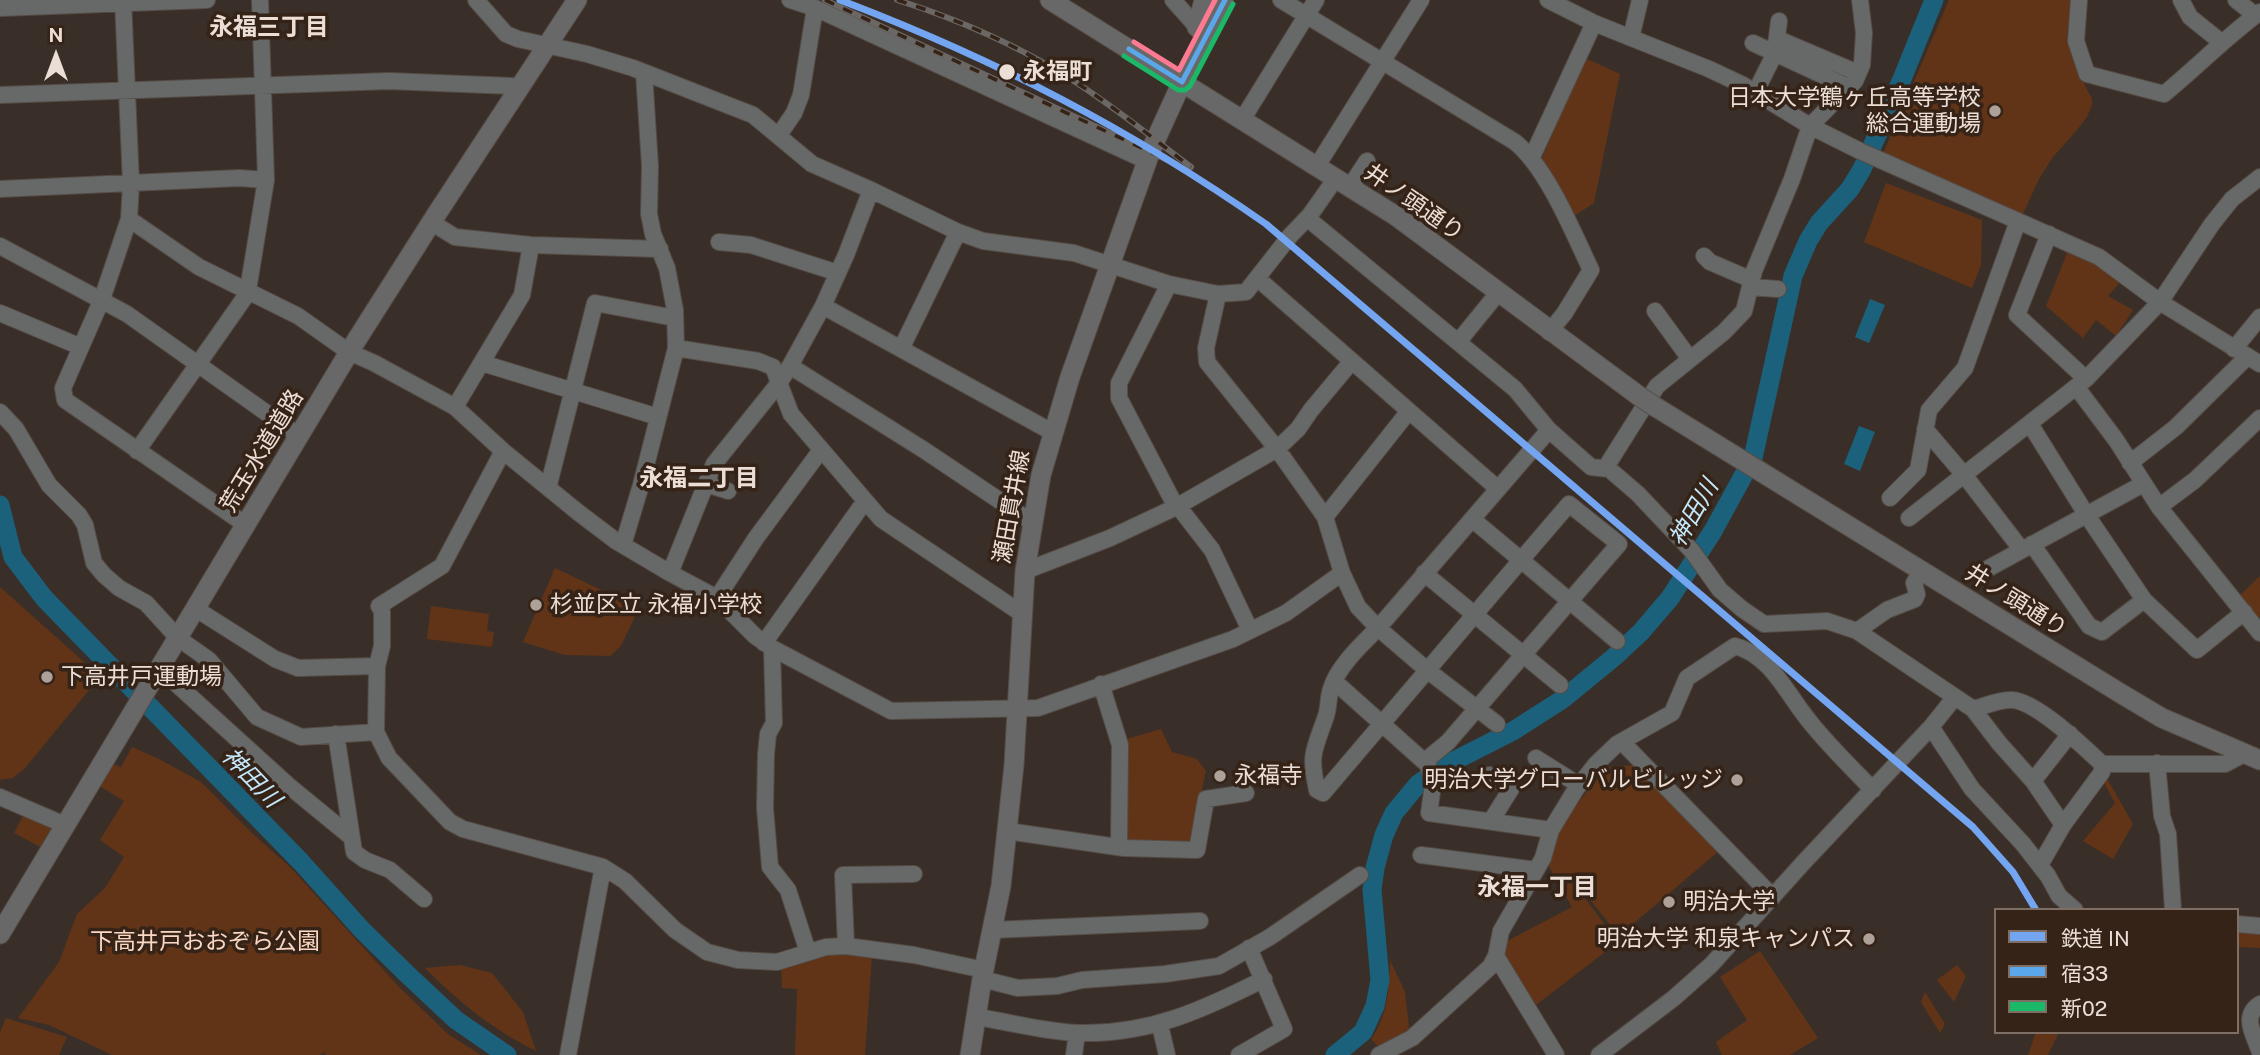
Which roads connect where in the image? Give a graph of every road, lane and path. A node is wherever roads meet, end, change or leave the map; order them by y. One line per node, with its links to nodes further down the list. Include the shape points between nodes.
1 (207, 0): 19 (street)
2 (260, 0): 38 (street)
3 (476, 0): 30 (street, via 506,34)
4 (577, 0): 30 (main road, 荒玉水道道路)
5 (790, 0): 21 (street)
6 (1050, 0): 36 (main road, 井ノ頭通り)
7 (1173, 0): 26 (street)
8 (1203, 0): 26 (main road, 瀬田貫井線)
9 (1225, 0): 26 (street)
10 (1281, 0): 23 (street)
11 (1316, 0): 23 (street)
12 (1420, 0): 32 (street)
13 (1548, 0): 25 (street)
14 (1640, 0): 27 (street)
15 (1860, 0): 35 (street, via 1864,33)
16 (2079, 0): 28 (street, via 2076,41 2087,74 2164,94)
17 (2181, 0): 28 (street, via 2190,17)
18 (2235, 0): 22 (street)
19 (123, 2): 20 (street); 40 (street)
20 (0, 8)
21 (815, 8): 45 (street, via 801,95); 47 (street)
22 (2258, 14): 28 (street)
23 (1307, 15): 32 (street); 43 (street)
24 (1779, 21): 31 (street)
25 (1594, 23): 27 (street); 46 (street)
26 (1202, 31): 36 (main road, 瀬田貫井線)
27 (1631, 38): 44 (street, via 1743,85)
28 (2221, 41)
29 (1753, 43): 31 (street)
30 (547, 46): 34 (street); 41 (main road, 荒玉水道道路)
31 (1776, 46): 33 (street); 37 (street)
32 (1383, 61): 46 (street, via 1516,142); 49 (street)
33 (1832, 71): 35 (street); 39 (street)
34 (644, 73): 45 (street, via 753,115); 65 (street, via 649,214)
35 (1858, 73): 39 (street)
36 (1182, 82): 43 (main road, 井ノ頭通り); 47 (main road, 瀬田貫井線)
37 (1760, 83)
38 (264, 84): 40 (street); 41 (street, via 465,83 512,86); 50 (street)
39 (1848, 87): 44 (street)
40 (127, 89): 42 (street); 51 (street)
41 (518, 92): 59 (main road, 荒玉水道道路)
42 (0, 94)
43 (1242, 120): 49 (main road, 井ノ頭通り)
44 (1810, 126): 58 (street); 70 (street)
45 (779, 135): 55 (street, via 812,164)
46 (1532, 157): 83 (street, via 1591,270)
47 (1147, 161): 67 (main road, 瀬田貫井線)
48 (1367, 161): 52 (street)
49 (1317, 166): 52 (main road, 井ノ頭通り)
50 (266, 180): 51 (street); 72 (street)
51 (131, 183): 54 (street); 57 (street)
52 (1343, 183): 56 (street); 74 (main road, 井ノ頭通り, via 1396,216)
53 (2258, 183): 77 (street, via 2232,199)
54 (0, 189)
55 (871, 190): 60 (street); 68 (street)
56 (1307, 218): 69 (street); 84 (street)
57 (130, 219): 72 (street, via 199,267); 76 (street)
58 (2018, 221): 61 (street); 104 (street, via 1965,368 1929,410)
59 (432, 222): 63 (street, via 455,237); 88 (main road, 荒玉水道道路)
60 (958, 232): 67 (street, via 983,241 1074,253); 87 (street)
61 (2049, 234): 77 (street, via 2099,257); 96 (street, via 2017,315)
62 (719, 242): 68 (street, via 751,245)
63 (531, 245): 65 (street); 92 (street, via 522,295)
64 (0, 246): 76 (street)
65 (660, 249): 82 (street)
66 (1704, 256): 70 (street)
67 (1110, 263): 71 (street); 106 (main road, 瀬田貫井線)
68 (838, 272): 78 (street)
69 (1257, 278): 75 (street, via 1246,292); 91 (street)
70 (1751, 283): 73 (street); 90 (street, via 1744,311)
71 (1169, 284): 75 (street); 122 (street, via 1119,383 1119,398)
72 (248, 289): 88 (street, via 298,316); 93 (street)
73 (1778, 289)
74 (1498, 293): 83 (main road, 井ノ頭通り); 84 (street)
75 (1218, 294): 108 (street, via 1207,362)
76 (102, 299): 85 (street); 93 (street)
77 (2160, 302): 89 (street); 96 (street)
78 (823, 306): 87 (street); 94 (street)
79 (1655, 311): 90 (street)
80 (0, 313): 85 (street)
81 (2260, 317): 89 (street)
82 (675, 318): 86 (street); 97 (street, via 595,303)
83 (1549, 332): 135 (main road, 井ノ頭通り, via 1646,401)
84 (1458, 342): 105 (street, via 1515,389)
85 (81, 347): 110 (street, via 63,388 65,400)
86 (676, 348): 95 (street, via 767,363); 101 (street)
87 (901, 349): 106 (street)
88 (349, 352): 98 (street); 107 (main road, 荒玉水道道路)
89 (2247, 357): 112 (street, via 2176,427)
90 (1690, 359): 113 (street, via 1657,386)
91 (1352, 361): 99 (street); 108 (street)
92 (482, 363): 97 (street); 98 (street)
93 (197, 365): 107 (street); 110 (street)
94 (790, 366): 95 (street); 128 (street)
95 (779, 383): 109 (street, via 791,414); 115 (street, via 714,464)
96 (2081, 383): 103 (street); 112 (street)
97 (575, 391): 101 (street); 117 (street)
98 (455, 407): 111 (street)
99 (1409, 411): 118 (street); 125 (street)
100 (0, 412): 150 (street, via 20,434 49,485 79,515 94,564 119,588 146,603)
101 (659, 417): 130 (street)
102 (2260, 418): 123 (street)
103 (2030, 425): 114 (street); 124 (street)
104 (1926, 429): 114 (street); 120 (street, via 1917,470)
105 (1549, 430): 113 (street, via 1591,467); 118 (street)
106 (1052, 432): 128 (main road, 瀬田貫井線)
107 (299, 436): 129 (main road, 荒玉水道道路)
108 (1277, 449): 122 (street); 125 (street)
109 (821, 450): 121 (street); 139 (street)
110 (137, 451): 129 (street)
111 (503, 451): 117 (street); 154 (street, via 442,566 379,606 382,646)
112 (2130, 463): 116 (street)
113 (1605, 467): 148 (street, via 1638,494 1697,557 1720,590 1764,624 1828,621)
114 (1965, 476): 126 (street); 131 (street)
115 (706, 484): 119 (street); 136 (street)
116 (2143, 484): 123 (street); 124 (street)
117 (548, 488): 130 (street)
118 (1497, 488): 127 (street)
119 (728, 491)
120 (1889, 498)
121 (864, 501): 144 (street, via 881,519); 152 (street)
122 (1177, 507): 134 (street); 147 (street, via 1212,550)
123 (2159, 508): 142 (street)
124 (2085, 514): 131 (street); 140 (street)
125 (1325, 517): 137 (street)
126 (1909, 518)
127 (1472, 519): 132 (street); 138 (street)
128 (1032, 523): 134 (main road, 瀬田貫井線)
129 (246, 525): 143 (main road, 荒玉水道道路)
130 (623, 545): 136 (street)
131 (2027, 547): 133 (street); 140 (street, via 2097,631 2102,632)
132 (1521, 560): 141 (street); 141 (street, via 1569,504 1619,544); 145 (street)
133 (1989, 568)
134 (1025, 571): 144 (main road, 瀬田貫井線)
135 (1921, 571): 148 (street, via 1914,583 1915,599 1887,610); 171 (main road, 井ノ頭通り, via 2162,718)
136 (670, 573): 139 (street)
137 (1342, 573): 146 (street, via 1358,607); 147 (street, via 1296,601 1286,613)
138 (1424, 573): 145 (street); 146 (street)
139 (717, 598): 152 (street)
140 (2144, 600): 142 (street, via 2197,650)
141 (1569, 601): 151 (street); 153 (street)
142 (2239, 606): 149 (street)
143 (195, 610): 150 (main road, 荒玉水道道路); 154 (street, via 298,668)
144 (1021, 613): 163 (main road, 瀬田貫井線)
145 (1474, 615): 153 (street); 156 (street)
146 (1378, 628): 156 (street); 157 (street, via 1354,652)
147 (1250, 630): 158 (street)
148 (1857, 631): 160 (street)
149 (2260, 633)
150 (178, 638): 155 (main road, 荒玉水道道路); 168 (street, via 209,660 257,717 301,737)
151 (1617, 641)
152 (768, 646): 163 (street, via 891,711); 206 (street, via 774,723 766,754 771,867 788,890)
153 (1523, 654): 159 (street); 161 (street)
154 (377, 666): 167 (street)
155 (160, 669): 183 (main road, 荒玉水道道路); 187 (street)
156 (1427, 670): 161 (street); 164 (street)
157 (1335, 681): 164 (street); 164 (street, via 1311,760 1317,790 1323,793)
158 (1101, 684): 163 (street, via 1038,708); 188 (street, via 1120,745)
159 (1560, 685)
160 (1955, 697): 162 (street); 166 (street)
161 (1477, 709): 165 (street); 173 (street)
162 (1973, 709): 169 (street, via 2012,699); 177 (street)
163 (1017, 710): 186 (main road, 瀬田貫井線)
164 (1382, 723): 173 (street)
165 (1497, 724)
166 (1931, 727): 179 (street); 190 (street, via 1972,789)
167 (376, 732): 168 (street); 191 (street, via 389,758 450,822)
168 (336, 734): 187 (street)
169 (2070, 734): 175 (street); 177 (street)
170 (1622, 742): 178 (street); 179 (street, via 1672,713 1687,678 1735,646 1778,677 1810,722); 195 (street)
171 (2252, 757): 174 (street, via 2225,764)
172 (1536, 758): 178 (street)
173 (1426, 763): 182 (street, via 1432,782 1429,813)
174 (2157, 763): 175 (street); 198 (street)
175 (2102, 764): 184 (street, via 2102,772)
176 (1489, 775): 182 (street, via 1511,789)
177 (2033, 780): 184 (street)
178 (1579, 785): 185 (street)
179 (1873, 790): 195 (street)
180 (1247, 793): 188 (street, via 1206,799 1197,850)
181 (0, 797): 183 (street)
182 (1491, 821): 185 (street)
183 (65, 825): 203 (main road, 荒玉水道道路)
184 (2063, 825): 190 (street)
185 (1551, 830): 192 (street)
186 (1007, 831): 188 (street); 202 (main road, 瀬田貫井線)
187 (350, 836): 196 (street, via 354,852 390,870)
188 (1119, 846)
189 (1421, 855): 192 (street)
190 (2040, 865): 197 (street, via 2059,896)
191 (603, 867): 206 (street, via 706,952 762,962); 215 (street)
192 (1536, 870): 207 (street, via 1501,931)
193 (914, 874): 204 (street, via 843,875)
194 (1360, 875): 205 (street)
195 (1773, 897): 222 (street, via 1691,985)
196 (424, 899)
197 (2073, 908)
198 (2173, 908)
199 (1200, 921): 202 (street)
200 (2239, 924): 201 (street)
201 (2260, 926)
202 (992, 930): 208 (main road, 瀬田貫井線)
203 (0, 934)
204 (846, 946): 206 (street); 208 (street, via 902,953)
205 (1249, 948): 208 (street, via 1219,966 1199,971 1057,986 1018,988); 209 (street)
206 (808, 952)
207 (1496, 956): 220 (street, via 1490,967 1412,1038); 221 (street)
208 (983, 974): 211 (main road, 瀬田貫井線)
209 (1264, 979): 212 (street); 219 (street, via 1284,1029)
210 (2260, 1004): 214 (street, via 2249,1015)
211 (977, 1017): 213 (street); 216 (main road, 瀬田貫井線)
212 (1160, 1025): 213 (street); 218 (street)
213 (1077, 1033): 217 (street)
214 (2260, 1052)
215 (568, 1055)
216 (970, 1055)
217 (1074, 1055)
218 (1167, 1055)
219 (1239, 1055)
220 (1378, 1055)
221 (1556, 1055)
222 (1599, 1055)

